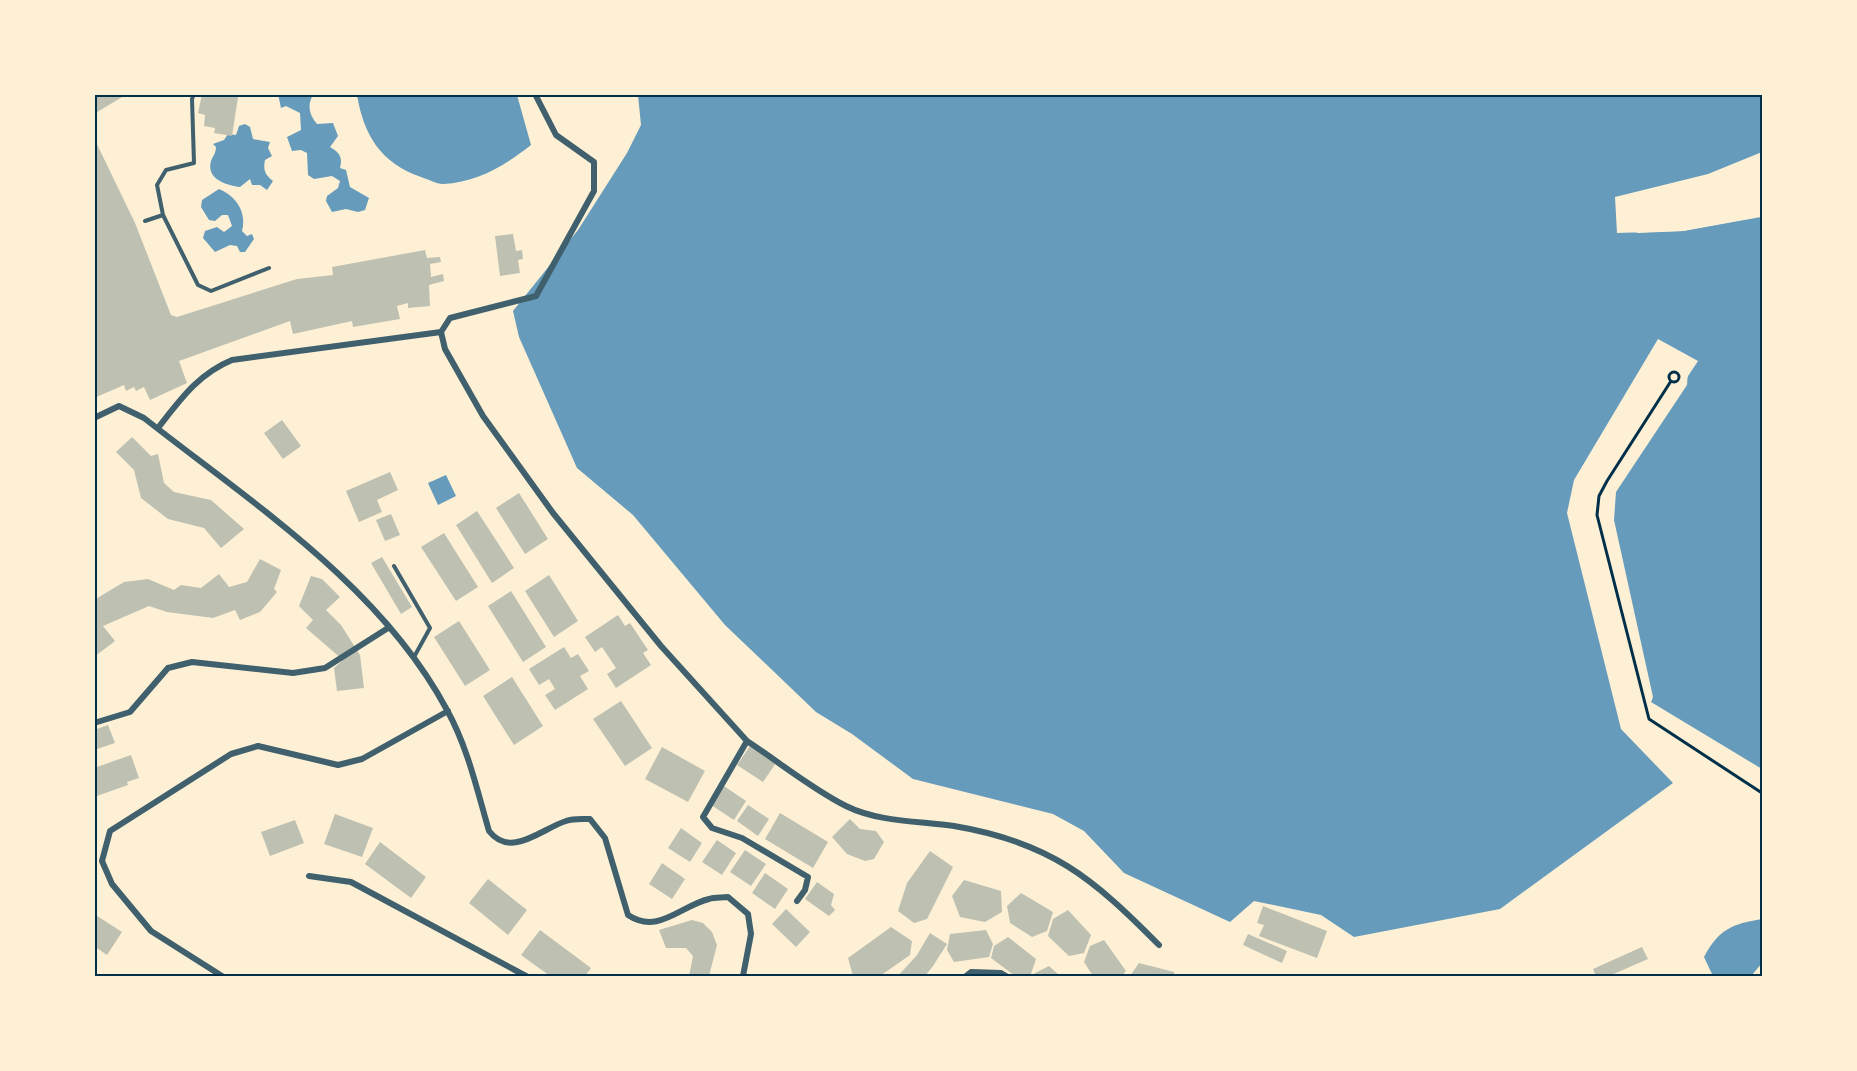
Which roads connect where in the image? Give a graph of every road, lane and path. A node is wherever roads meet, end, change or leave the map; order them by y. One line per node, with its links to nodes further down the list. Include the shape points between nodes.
1 (194, 94): 3 (lane, via 194,164 166,170 156,185)
2 (535, 94): 6 (street, via 556,135 594,162 594,191 536,296 450,318)
3 (163, 215): 4 (lane); 5 (lane, via 198,285 211,291)
4 (145, 221)
5 (269, 268)
6 (441, 332): 9 (street, via 232,360 199,378); 15 (street, via 445,349 483,416 553,513 661,646)
7 (1671, 381): 16 (path, via 1606,481 1597,514 1649,719)
8 (94, 418): 9 (street, via 119,406)
9 (158, 428): 11 (street, via 343,576)
10 (394, 566): 12 (lane, via 430,628)
11 (388, 628): 12 (street); 14 (street, via 325,668 293,673 192,662 168,668 130,712)
12 (414, 657): 13 (street)
13 (448, 711): 20 (street, via 362,759 338,765 258,746 231,754 110,831 102,861 112,884 151,932); 22 (street, via 468,758 489,831 497,841 509,844 540,835 564,821 590,819 605,838 628,915 639,922 656,923 709,899 728,897 748,914 751,934)
14 (94, 723)
15 (747, 741): 18 (street, via 703,817 712,828 742,838 808,877); 19 (street, via 847,807 882,817 1002,836 1042,850 1085,876)
16 (1762, 793)
17 (309, 876): 21 (street, via 351,882)
18 (797, 901)
19 (1159, 945)
20 (222, 976)
21 (526, 976)
22 (743, 976)
23 (966, 976): 24 (street, via 971,972)
24 (1006, 976)

